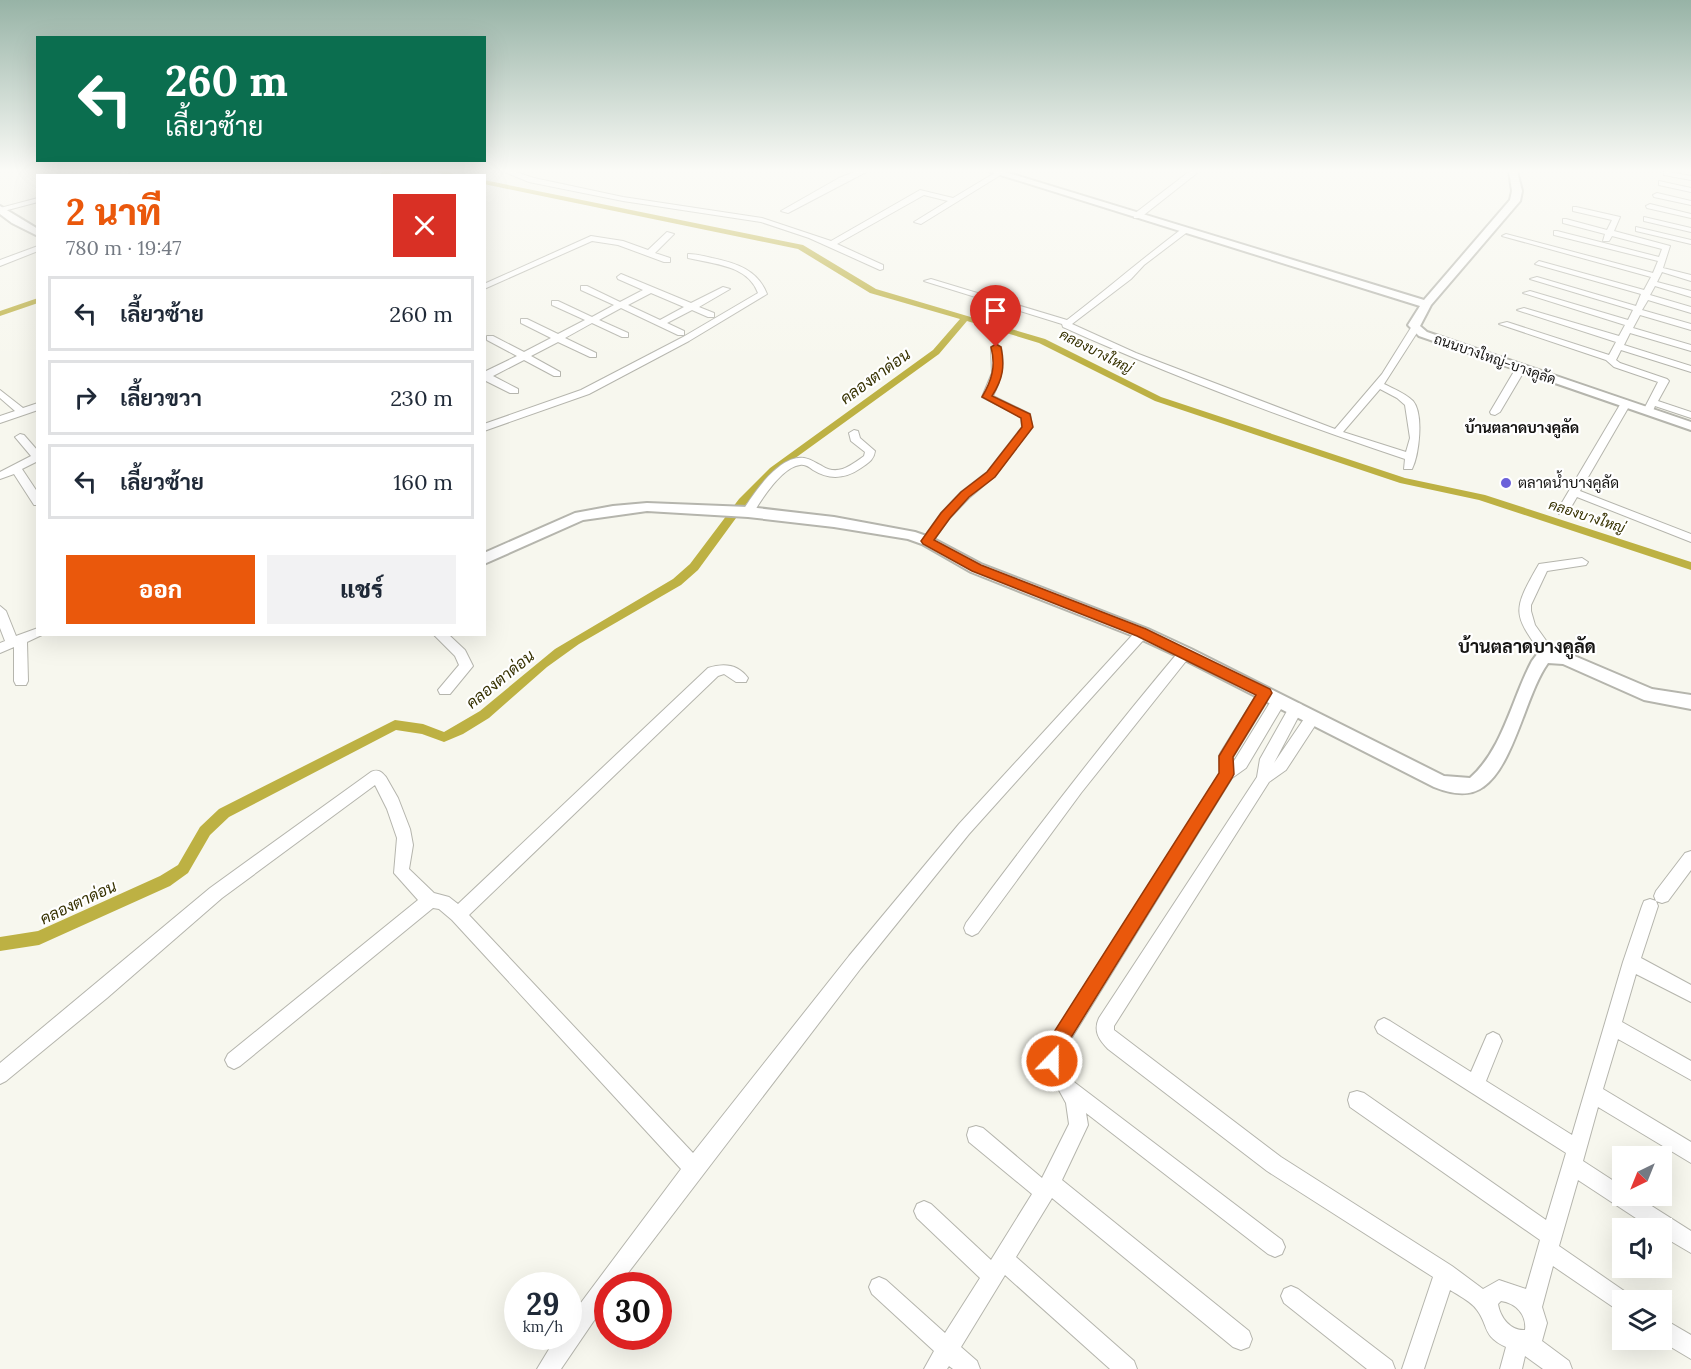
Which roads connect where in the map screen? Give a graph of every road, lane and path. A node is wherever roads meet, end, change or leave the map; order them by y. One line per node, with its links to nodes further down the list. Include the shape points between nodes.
1 (669, 235): 16 (street)
2 (806, 235): 13 (street)
3 (848, 235): 13 (street)
4 (1179, 235): 46 (street)
5 (1202, 235): 37 (street)
6 (1496, 235): 37 (street, ถนนบางใหญ่-บางคูลัด)
7 (1500, 235): 19 (street)
8 (1564, 235): 14 (street)
9 (1608, 235): 14 (street)
10 (1621, 235): 23 (street, via 1668,248)
11 (1663, 235): 12 (street)
12 (1691, 242)
13 (832, 244): 22 (street)
14 (1603, 245): 19 (street); 23 (street)
15 (36, 249): 20 (street)
16 (649, 254): 18 (street); 28 (street, via 591,238)
17 (691, 256): 77 (street, via 744,270 763,294 585,392)
18 (668, 260)
19 (1595, 260): 23 (street)
20 (0, 263)
21 (1539, 264): 34 (street)
22 (880, 267)
23 (1657, 272): 25 (street); 33 (street); 34 (street)
24 (621, 277): 30 (street)
25 (1691, 278)
26 (1534, 279): 40 (street)
27 (928, 281): 46 (street)
28 (486, 286)
29 (584, 288): 36 (street)
30 (651, 289): 36 (street); 38 (street)
31 (726, 289): 38 (street)
32 (1527, 293): 48 (street)
33 (1691, 294)
34 (1645, 295): 40 (street); 41 (street)
35 (555, 303): 43 (street)
36 (621, 304): 43 (street); 45 (street)
37 (1426, 304): 50 (street, ถนนบางใหญ่-บางคูลัด)
38 (692, 306): 42 (street); 45 (street)
39 (1521, 310): 55 (street)
40 (1637, 310): 48 (street); 49 (street)
41 (1691, 310)
42 (711, 315)
43 (592, 320): 52 (street); 54 (street)
44 (524, 321): 54 (street)
45 (660, 323): 51 (street)
46 (1067, 323): 79 (street, via 1133,355)
47 (1504, 324): 60 (street)
48 (1629, 326): 55 (street); 57 (street)
49 (1691, 327)
50 (1415, 328): 61 (street, ถนนบางใหญ่-บางคูลัด); 66 (street)
51 (681, 333)
52 (625, 335)
53 (490, 338): 59 (street)
54 (559, 338): 58 (street); 59 (street)
55 (1620, 343): 60 (street); 62 (street)
56 (996, 347): 90 (street, via 1000,362 987,397 1026,416 1027,427 991,474 952,509)
57 (1691, 348)
58 (593, 355)
59 (524, 356): 63 (street); 64 (street)
60 (1612, 358): 70 (street, via 1612,363 1664,381)
61 (1521, 368): 69 (street, ถนนบางใหญ่-บางคูลัด); 73 (street)
62 (1691, 369)
63 (557, 374)
64 (486, 375)
65 (486, 377): 67 (street)
66 (1379, 385): 79 (street); 79 (street, via 1410,404 1415,438 1409,462)
67 (514, 391)
68 (0, 393): 72 (street)
69 (1626, 403): 70 (street, ถนนบางใหญ่-บางคูลัด); 85 (street)
70 (1650, 406): 74 (street); 76 (street, ถนนบางใหญ่-บางคูลัด)
71 (36, 407): 72 (street)
72 (22, 412): 75 (street)
73 (1495, 412)
74 (1691, 415)
75 (0, 420)
76 (1691, 426)
77 (486, 427)
78 (854, 433): 88 (street, via 855,440 870,451 869,457 840,475 826,474 808,463 796,463 766,484)
79 (1337, 433)
80 (20, 437): 81 (street)
81 (36, 456)
82 (36, 458): 83 (street)
83 (16, 469): 84 (street); 86 (street)
84 (0, 476)
85 (1573, 492): 87 (street); 89 (street)
86 (36, 499)
87 (1563, 511)
88 (745, 512): 90 (street, via 834,522); 91 (street, via 647,507 595,512 553,526)
89 (1691, 538)
90 (927, 541): 94 (street, via 976,568)
91 (486, 558)
92 (1582, 562): 99 (street, via 1543,567 1525,605 1527,622)
93 (0, 614): 97 (street)
94 (1142, 633): 98 (street); 127 (street, via 964,829)
95 (36, 634): 97 (street)
96 (441, 636): 102 (street, via 460,653 466,666)
97 (11, 643): 101 (street)
98 (1185, 653): 103 (street); 111 (street, via 1064,803)
99 (1550, 656): 104 (street, via 1577,662 1650,695); 106 (street, via 1540,660 1491,768 1484,778 1467,786 1440,782)
100 (741, 678): 110 (street, via 728,669 713,672)
101 (21, 681)
102 (445, 690)
103 (1272, 696): 105 (street); 121 (street, via 1241,764 1227,774 1054,1049 1052,1061)
104 (1691, 702)
105 (1296, 708): 106 (street); 107 (street, via 1267,759)
106 (1313, 717): 107 (street, via 1281,766)
107 (1264, 778): 134 (street, via 1105,1024 1106,1034 1274,1164)
108 (1691, 858): 112 (street, via 1656,901)
109 (430, 900): 110 (street, via 443,902); 117 (street); 119 (street, via 402,873 404,837 400,823 379,778 372,777 216,893)
110 (458, 915): 127 (street)
111 (972, 928)
112 (1631, 962): 113 (street); 115 (street)
113 (1691, 994)
114 (1384, 1027): 120 (street)
115 (1613, 1027): 118 (street); 122 (street)
116 (1493, 1041): 120 (street)
117 (234, 1060)
118 (1691, 1071)
119 (0, 1075)
120 (1475, 1085): 126 (street)
121 (1068, 1087): 128 (street, via 1075,1101 1078,1125); 132 (street)
122 (1594, 1094): 125 (street); 126 (street)
123 (1357, 1100): 130 (street)
124 (976, 1135): 128 (street)
125 (1691, 1153)
126 (1576, 1158): 130 (street); 131 (street)
127 (694, 1168): 145 (street, via 598,1295)
128 (1047, 1188): 133 (street); 141 (street)
129 (924, 1211): 133 (street)
130 (1550, 1243): 136 (street); 139 (street)
131 (1691, 1243)
132 (1275, 1248)
133 (998, 1267): 143 (street); 148 (street)
134 (1446, 1273): 138 (street); 150 (street)
135 (879, 1287): 143 (street)
136 (1612, 1293)
137 (1291, 1296): 149 (street)
138 (1488, 1305): 139 (street, via 1489,1297 1499,1290 1516,1294); 142 (street, via 1500,1332)
139 (1531, 1308): 142 (street, via 1536,1334 1532,1340)
140 (1672, 1336): 144 (street)
141 (1241, 1339)
142 (1522, 1342): 151 (street); 152 (street)
143 (947, 1348): 146 (street); 147 (street)
144 (1691, 1348)
145 (548, 1369)
146 (935, 1369)
147 (969, 1369)
148 (1126, 1369)
149 (1384, 1369)
150 (1413, 1369)
151 (1511, 1369)
152 (1561, 1369)

